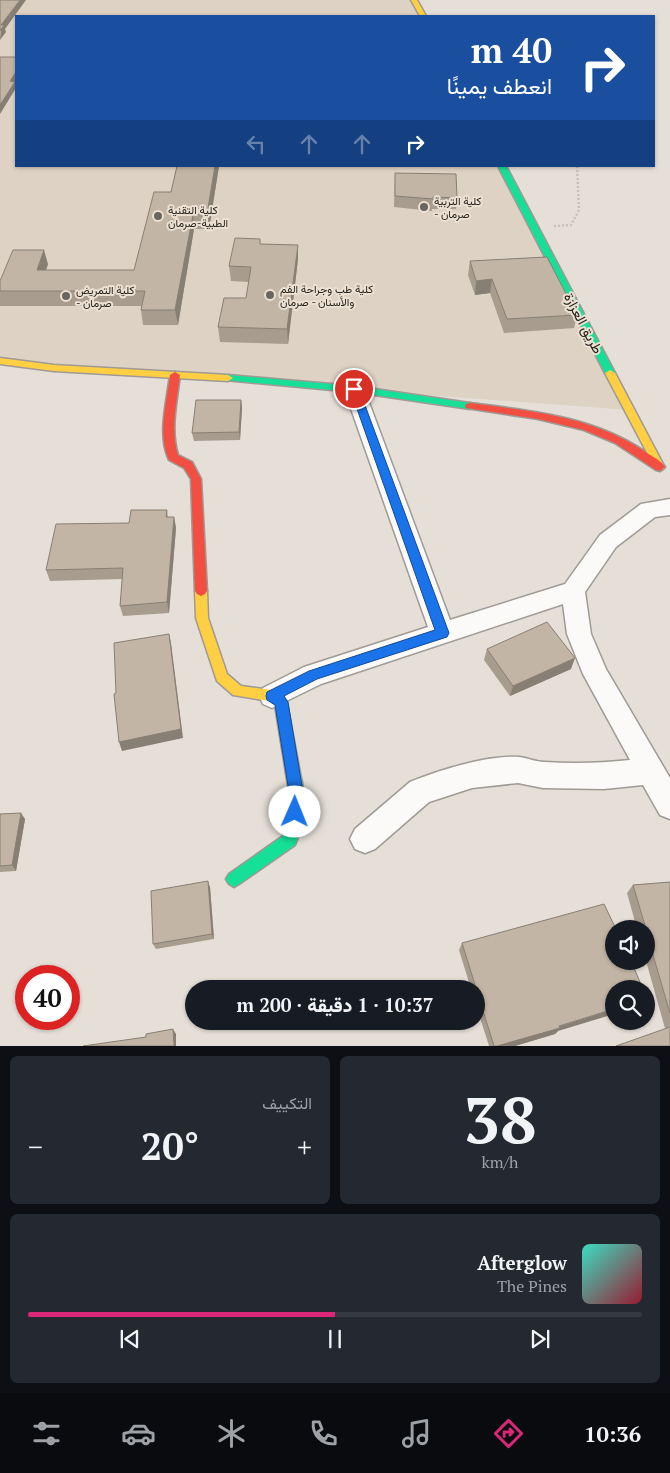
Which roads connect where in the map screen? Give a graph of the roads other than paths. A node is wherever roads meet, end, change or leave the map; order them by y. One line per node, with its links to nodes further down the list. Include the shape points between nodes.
1 (414, 0): 2 (street)
2 (422, 15)
3 (503, 167): 7 (street, طريق العزازة)
4 (0, 362): 5 (street)
5 (175, 375): 6 (street); 12 (street, via 170,419 172,454 193,471 196,479 202,618 222,677 238,691)
6 (354, 389): 7 (street, via 522,413 583,426 613,438); 11 (street)
7 (660, 467): 8 (street, طريق العزازة)
8 (670, 478)
9 (670, 508): 10 (street, via 649,510 608,541)
10 (573, 591): 11 (street); 13 (street, via 582,642 596,674)
11 (442, 633): 12 (street, via 313,675)
12 (272, 696): 16 (street, via 281,702 297,798 290,840)
13 (650, 771): 14 (street); 15 (street, via 604,776 544,775 518,770 472,776 420,791)
14 (670, 805)
15 (365, 839)
16 (234, 878)

